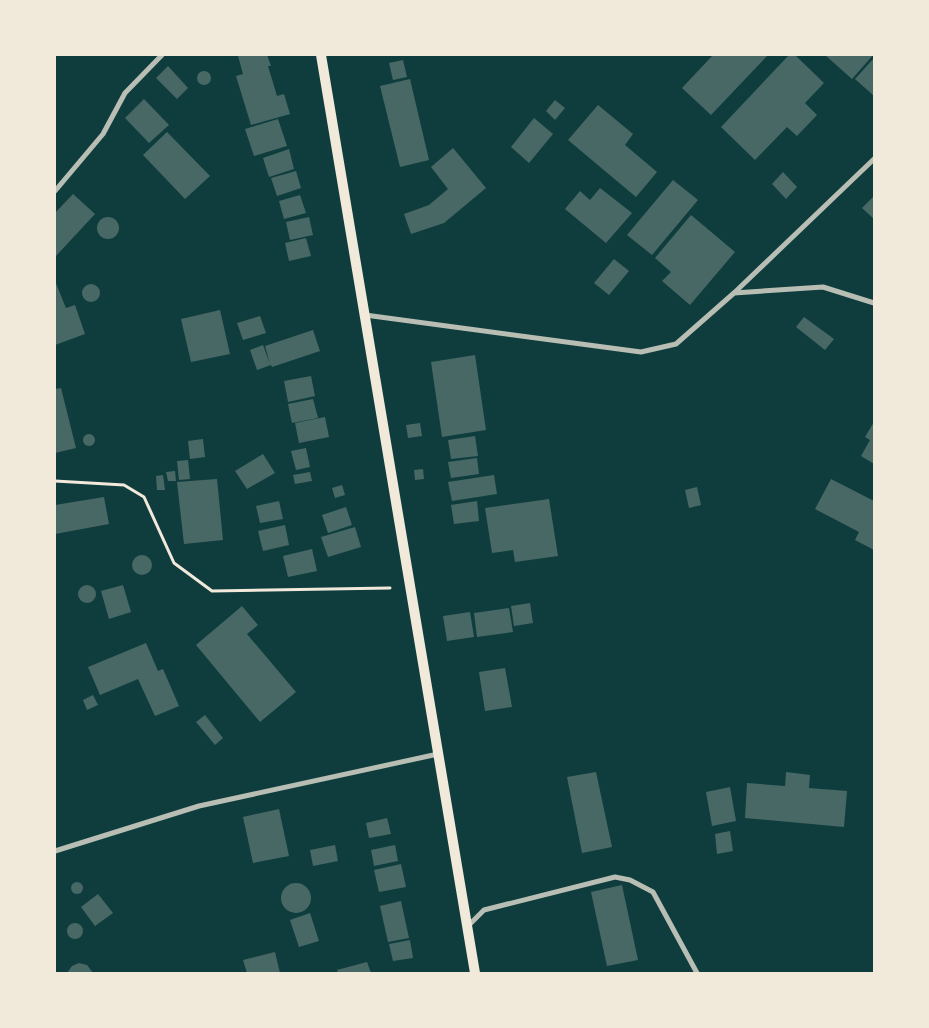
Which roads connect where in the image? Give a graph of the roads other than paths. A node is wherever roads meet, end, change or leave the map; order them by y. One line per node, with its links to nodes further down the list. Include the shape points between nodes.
1 (162, 55): 4 (street, via 125,93 103,134)
2 (321, 55): 7 (main road)
3 (874, 159): 5 (street)
4 (55, 191)
5 (734, 292): 6 (street, via 823,288); 7 (street, via 676,344 641,352)
6 (874, 303)
7 (364, 315): 8 (main road)
8 (438, 754): 9 (street, via 200,806); 10 (main road)
9 (55, 851)
10 (468, 926): 11 (main road); 12 (street, via 484,910 615,877 630,880 653,892)
11 (476, 973)
12 (698, 973)

